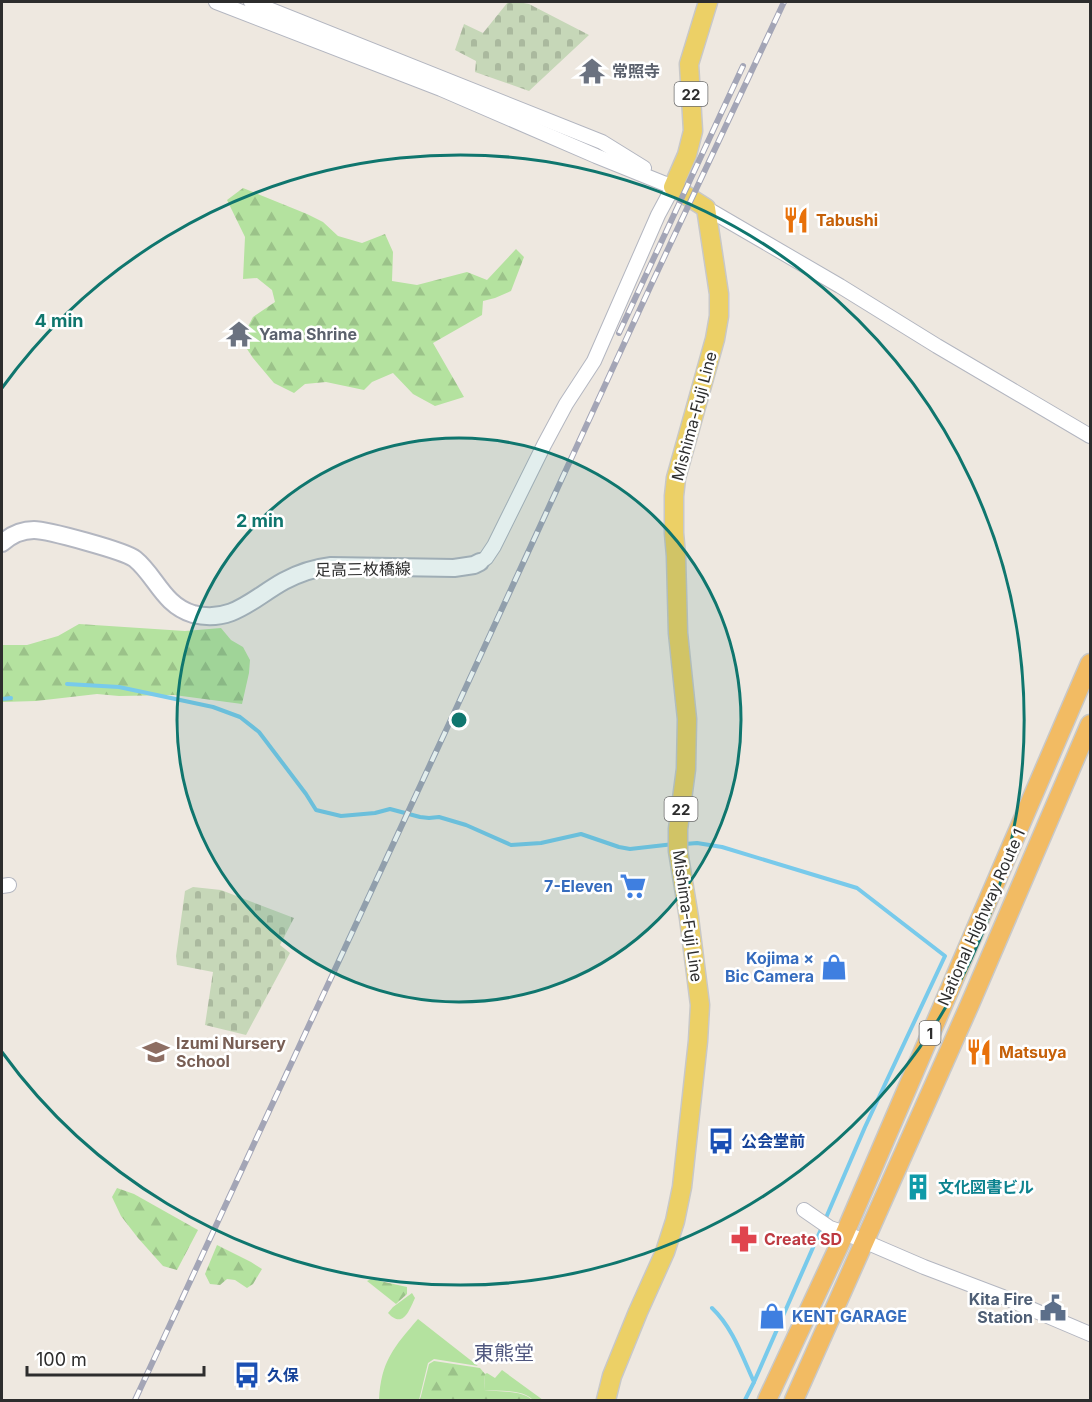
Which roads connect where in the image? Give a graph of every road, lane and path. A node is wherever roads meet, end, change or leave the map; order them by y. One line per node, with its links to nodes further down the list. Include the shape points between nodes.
1 (216, 2): 4 (street, via 431,85)
2 (251, 2): 4 (street, via 602,142)
3 (708, 2): 4 (main road, 22, via 689,64 693,131)
4 (673, 187): 5 (main road); 8 (street, via 594,361 561,414 495,546)
5 (706, 208): 6 (street); 15 (main road, Mishima-Fuji Line / 22, via 719,316 674,496 678,633 687,719 678,851 700,1005 698,1041 675,1221 612,1376)
6 (1090, 436)
7 (2, 543): 8 (main road, 足高三枚橋線, via 21,531 44,531 131,556 181,609 206,616 221,616 251,604 284,581 318,568 454,568)
8 (480, 562)
9 (1090, 663): 12 (highway, National Highway Route 1 / 1)
10 (1090, 724): 13 (highway, National Highway Route 1 / 1)
11 (804, 1210): 12 (street)
12 (845, 1233): 13 (street); 16 (highway, National Highway Route 1 / 1)
13 (865, 1241): 14 (street); 17 (highway, National Highway Route 1 / 1)
14 (1090, 1334)
15 (606, 1401)
16 (767, 1401)
17 (794, 1401)

